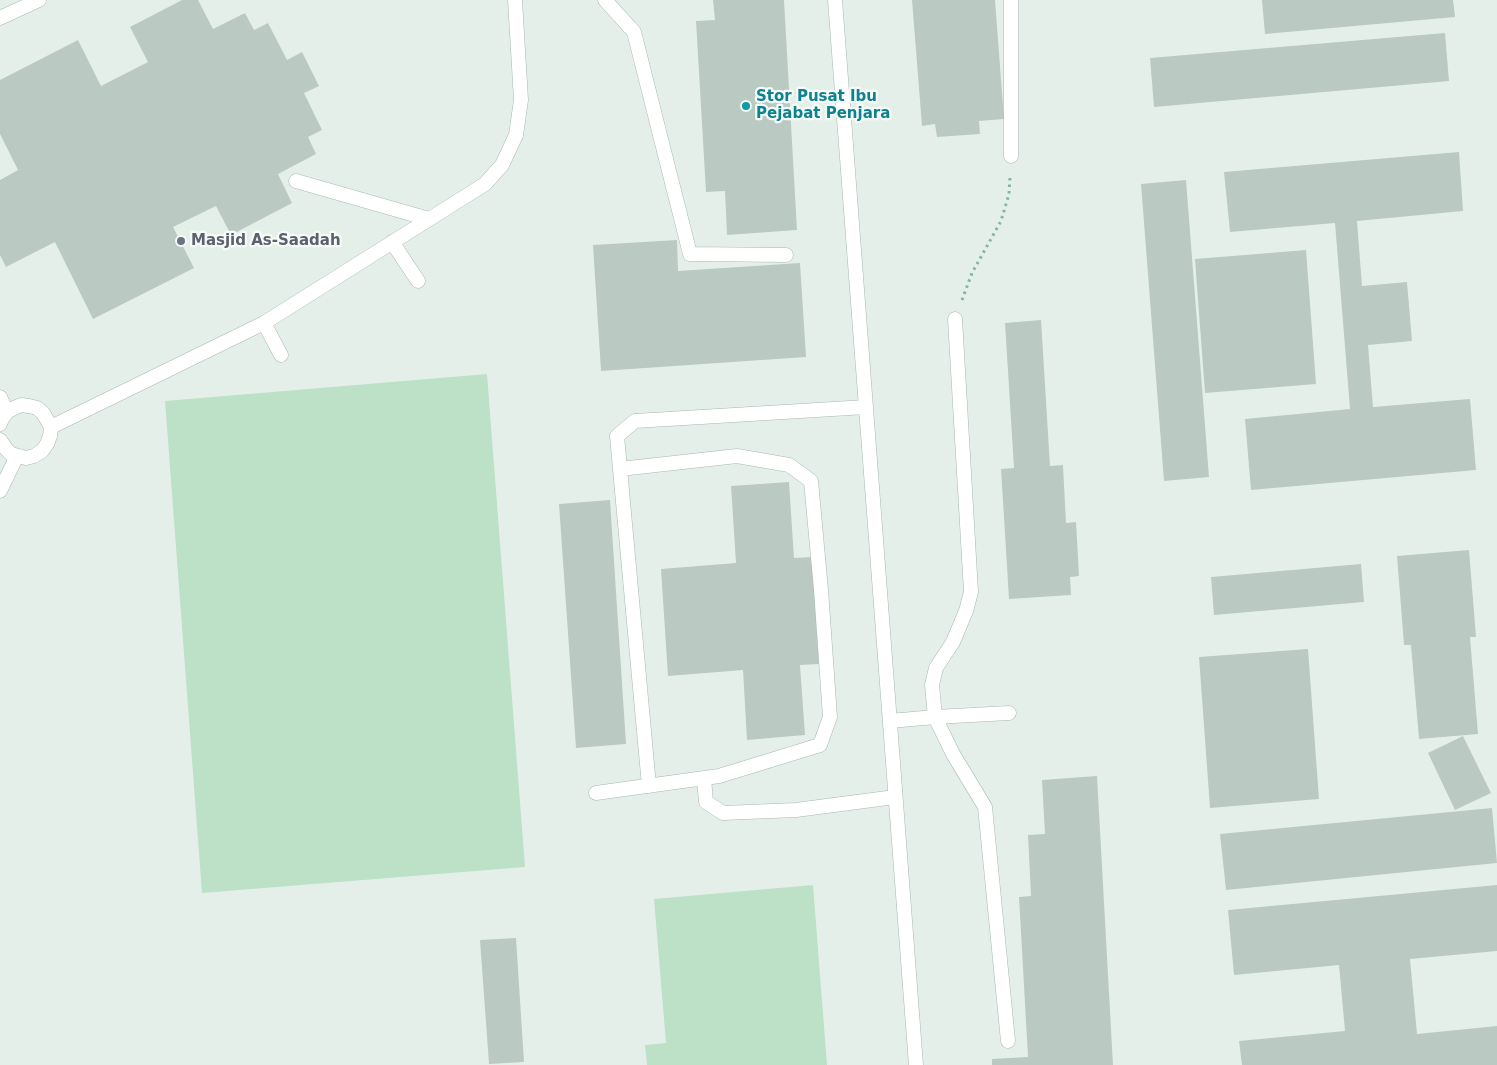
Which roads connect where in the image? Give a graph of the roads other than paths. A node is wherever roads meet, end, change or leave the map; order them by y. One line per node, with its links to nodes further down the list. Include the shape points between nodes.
1 (39, 0): 6 (lane)
2 (515, 0): 9 (lane, via 521,100 516,135 502,165 485,184)
3 (605, 0): 11 (lane, via 634,32 690,254)
4 (835, 0): 17 (lane)
5 (1011, 0): 7 (lane)
6 (0, 18)
7 (1011, 156)
8 (296, 181): 9 (lane)
9 (430, 218): 10 (lane)
10 (392, 242): 12 (lane); 14 (lane)
11 (786, 255)
12 (418, 282)
13 (955, 319): 25 (lane, via 972,592 953,642 936,668 932,686)
14 (264, 323): 15 (lane); 19 (lane)
15 (281, 356)
16 (0, 397): 18 (lane)
17 (866, 407): 22 (lane, via 635,421 617,436); 26 (lane)
18 (4, 418): 19 (lane, via 14,408 29,406 43,413)
19 (51, 427): 21 (lane, via 42,451 26,458)
20 (0, 440): 21 (lane, via 11,454)
21 (17, 456): 23 (lane)
22 (620, 468): 27 (lane, via 737,456 788,465 810,482 830,717 820,745); 28 (lane)
23 (0, 491)
24 (1009, 713): 25 (lane)
25 (935, 717): 26 (lane); 31 (lane, via 985,806)
26 (890, 721): 30 (lane)
27 (704, 778): 28 (lane); 30 (lane, via 706,802 723,813 796,810)
28 (649, 786): 29 (lane)
29 (596, 793)
30 (895, 797): 32 (lane)
31 (1008, 1041)
32 (916, 1065)

